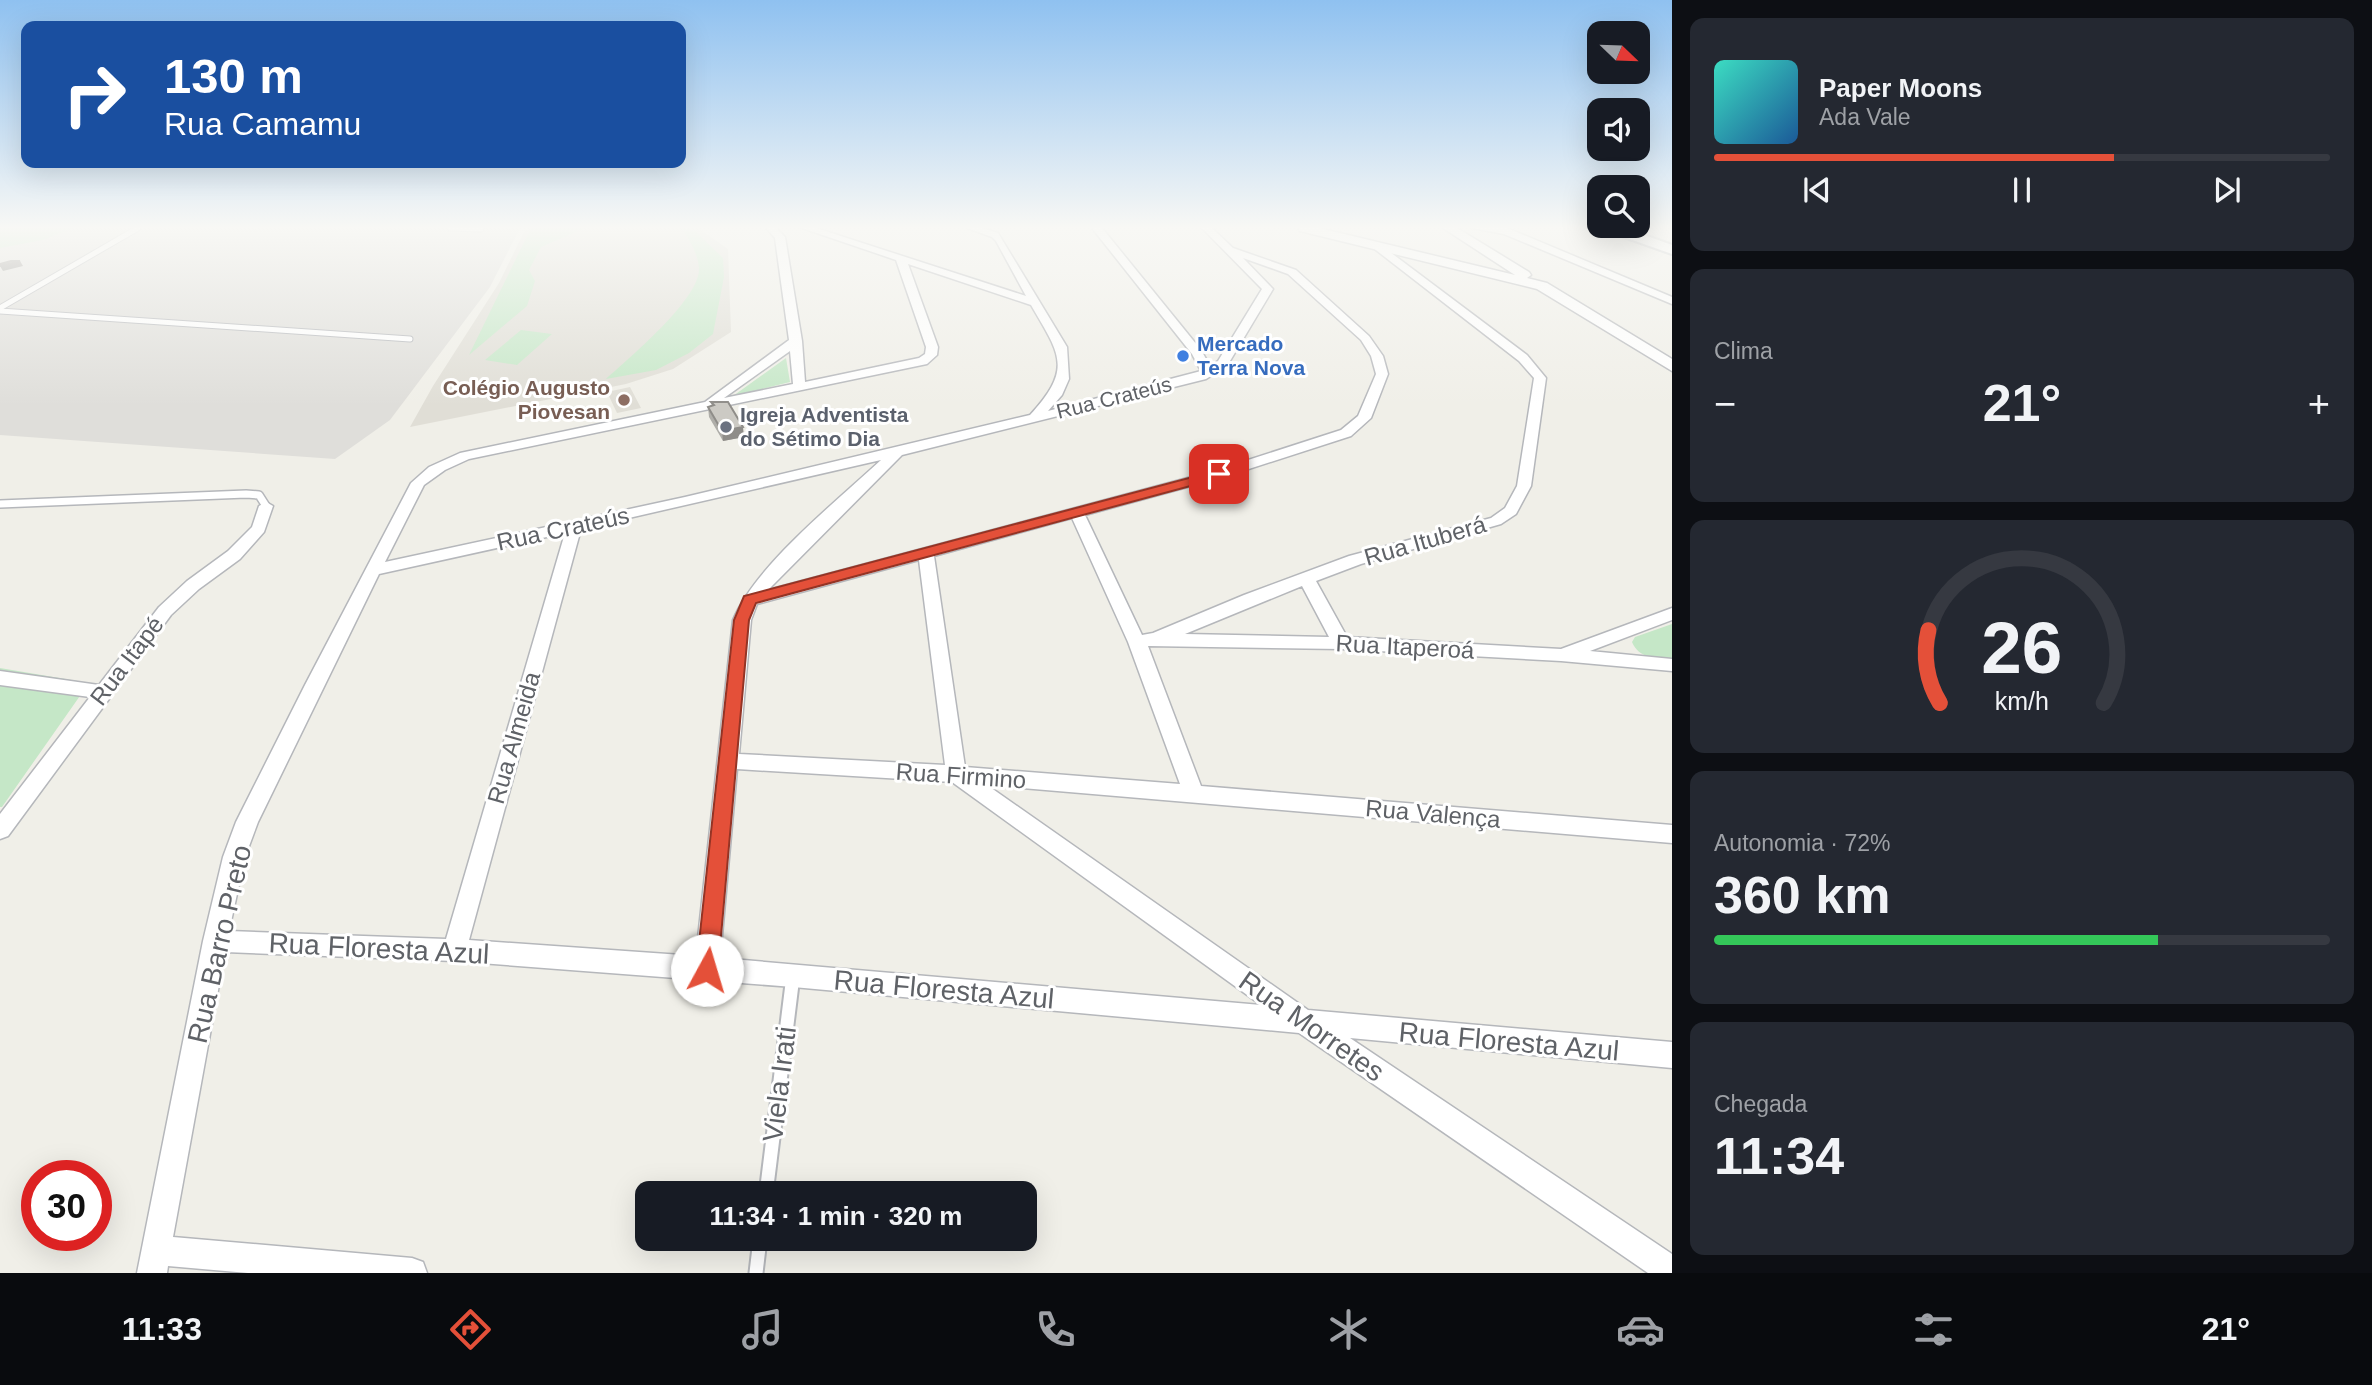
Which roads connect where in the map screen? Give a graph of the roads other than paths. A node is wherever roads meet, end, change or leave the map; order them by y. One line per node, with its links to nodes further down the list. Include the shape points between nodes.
1 (38, 287): 14 (lane)
2 (788, 287): 16 (street)
3 (911, 287): 21 (street, via 931,355)
4 (991, 287): 13 (street)
5 (1028, 287): 13 (street)
6 (1145, 287): 17 (street)
7 (1269, 287): 18 (street, Rua Crateús)
8 (1303, 287): 31 (street, via 1365,338 1377,356 1382,374 1364,418 1346,432 1318,442)
9 (1439, 287): 35 (street, Rua Ituberá, via 1539,378 1524,486 1511,511 1496,521)
10 (1544, 287): 19 (street)
11 (1640, 287): 12 (street)
12 (1672, 301)
13 (1034, 302): 22 (street, via 1061,347 1066,365)
14 (0, 310): 15 (lane)
15 (410, 339)
16 (796, 341): 21 (street); 23 (street)
17 (1198, 353): 18 (street); 20 (street)
18 (1223, 363): 20 (street, Rua Crateús)
19 (1672, 366)
20 (1208, 372): 24 (street, Rua Crateús)
21 (799, 386): 23 (street)
22 (1059, 390): 24 (street); 25 (street)
23 (705, 406): 34 (street, Rua Barro Preto, via 441,464 418,483)
24 (1077, 408): 25 (street, Rua Crateús)
25 (1033, 419): 26 (street, Rua Crateús)
26 (897, 452): 27 (street, Rua Crateús); 28 (street)
27 (834, 467): 28 (street, Rua Crateús); 32 (street, Rua Crateús)
28 (873, 476): 36 (street)
29 (0, 503): 30 (lane, via 246,494 259,495)
30 (266, 506): 43 (street, Rua Itapé, via 259,529 164,611)
31 (1077, 513): 33 (street); 38 (street)
32 (574, 527): 34 (street, Rua Crateús); 50 (street, Rua Almeida)
33 (926, 554): 36 (street); 45 (street)
34 (373, 570): 49 (street, Rua Barro Preto, via 247,822)
35 (1306, 578): 38 (street, Rua Ituberá); 39 (street)
36 (750, 600): 44 (street, via 742,620)
37 (1672, 614): 40 (street)
38 (1147, 640): 39 (street, Rua Itaperoá); 46 (street)
39 (1341, 643): 40 (street, Rua Itaperoá)
40 (1562, 655): 41 (street, Rua Itaperoá)
41 (1672, 665)
42 (0, 678): 43 (street)
43 (104, 692): 47 (street, Rua Itapé)
44 (728, 761): 45 (street, Rua Firmino); 51 (street)
45 (957, 774): 46 (street, Rua Firmino); 53 (street, Rua Morretes)
46 (1194, 794): 48 (street, Rua Valença)
47 (0, 830)
48 (1672, 834)
49 (215, 941): 50 (street, Rua Floresta Azul); 57 (street, Rua Barro Preto)
50 (454, 950): 51 (street, Rua Floresta Azul)
51 (707, 970): 52 (street, Rua Floresta Azul)
52 (793, 975): 53 (street, Rua Floresta Azul); 55 (lane, Viela Irati)
53 (1306, 1023): 54 (street, Rua Floresta Azul); 58 (street, Rua Morretes)
54 (1672, 1055)
55 (767, 1181)
56 (759, 1251): 60 (lane)
57 (154, 1261): 59 (street)
58 (1672, 1272)
59 (412, 1273)
60 (756, 1273)

